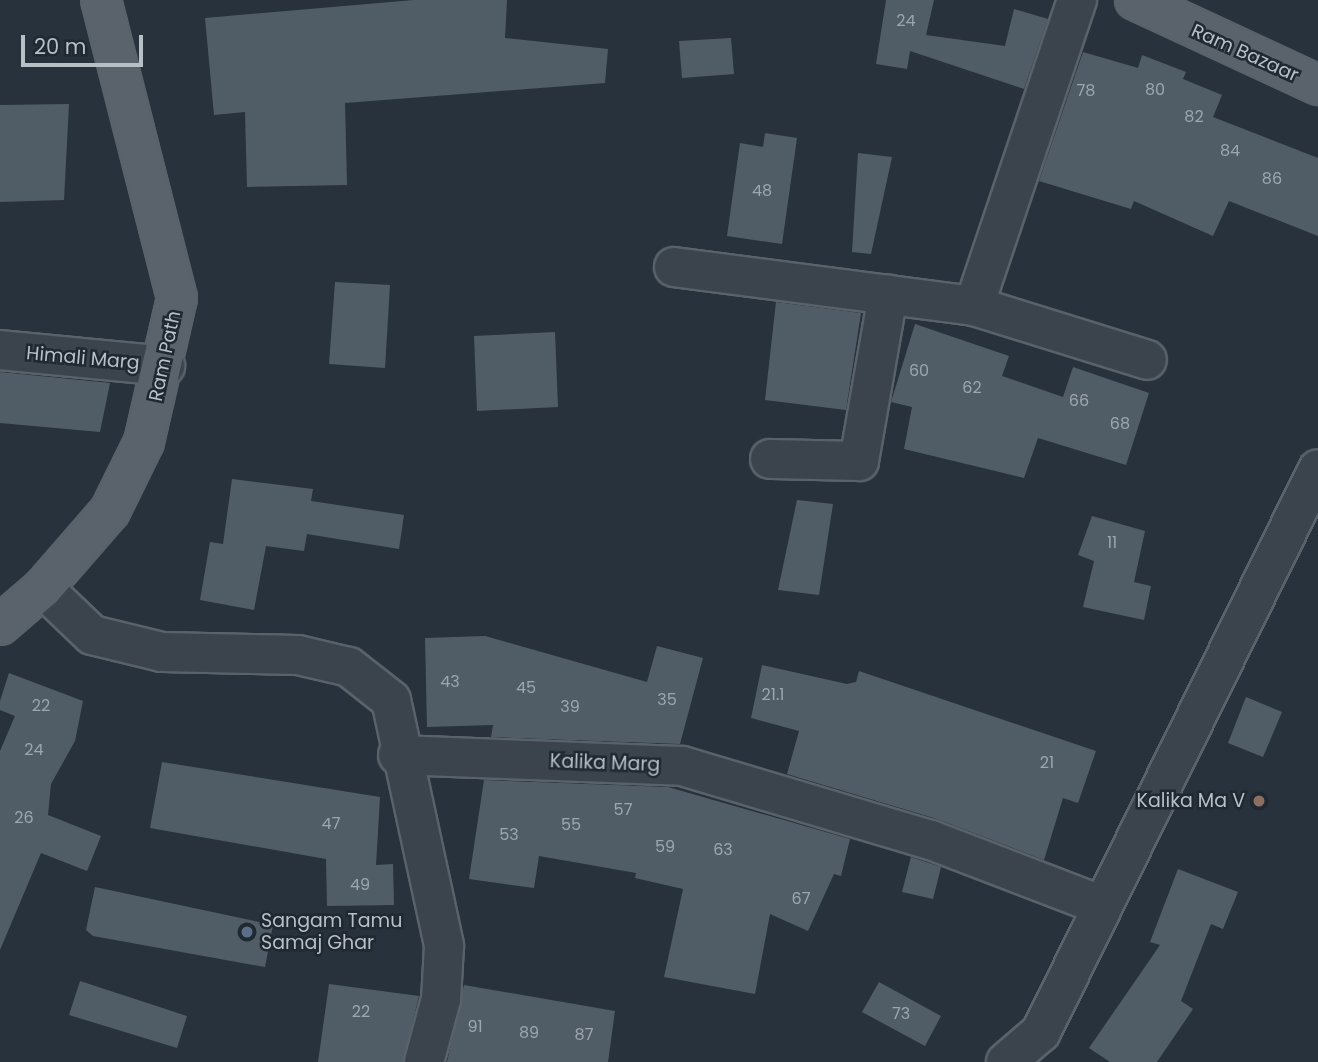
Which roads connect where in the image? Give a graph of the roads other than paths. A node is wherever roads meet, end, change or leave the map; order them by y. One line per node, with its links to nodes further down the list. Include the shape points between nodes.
1 (101, 0): 10 (main road, Ram Path, via 177,298)
2 (1077, 0): 7 (street)
3 (1135, 0): 4 (main road, Ram Bazaar)
4 (1318, 85)
5 (674, 267): 6 (street)
6 (888, 295): 7 (street); 11 (street, via 859,461)
7 (974, 306): 9 (street)
8 (0, 350): 10 (street, Himali Marg)
9 (1147, 360)
10 (165, 366): 13 (main road, Ram Path, via 144,442 110,511)
11 (770, 459)
12 (1318, 469): 16 (street)
13 (43, 588): 14 (main road, Ram Path); 15 (street, via 92,635 162,652 298,655 349,667 391,700)
14 (0, 625)
15 (398, 755): 16 (street, Kalika Marg, via 682,766 931,840); 17 (street, via 444,946 441,999)
16 (1103, 906): 18 (street, via 1041,1032)
17 (424, 1062)
18 (1006, 1062)

